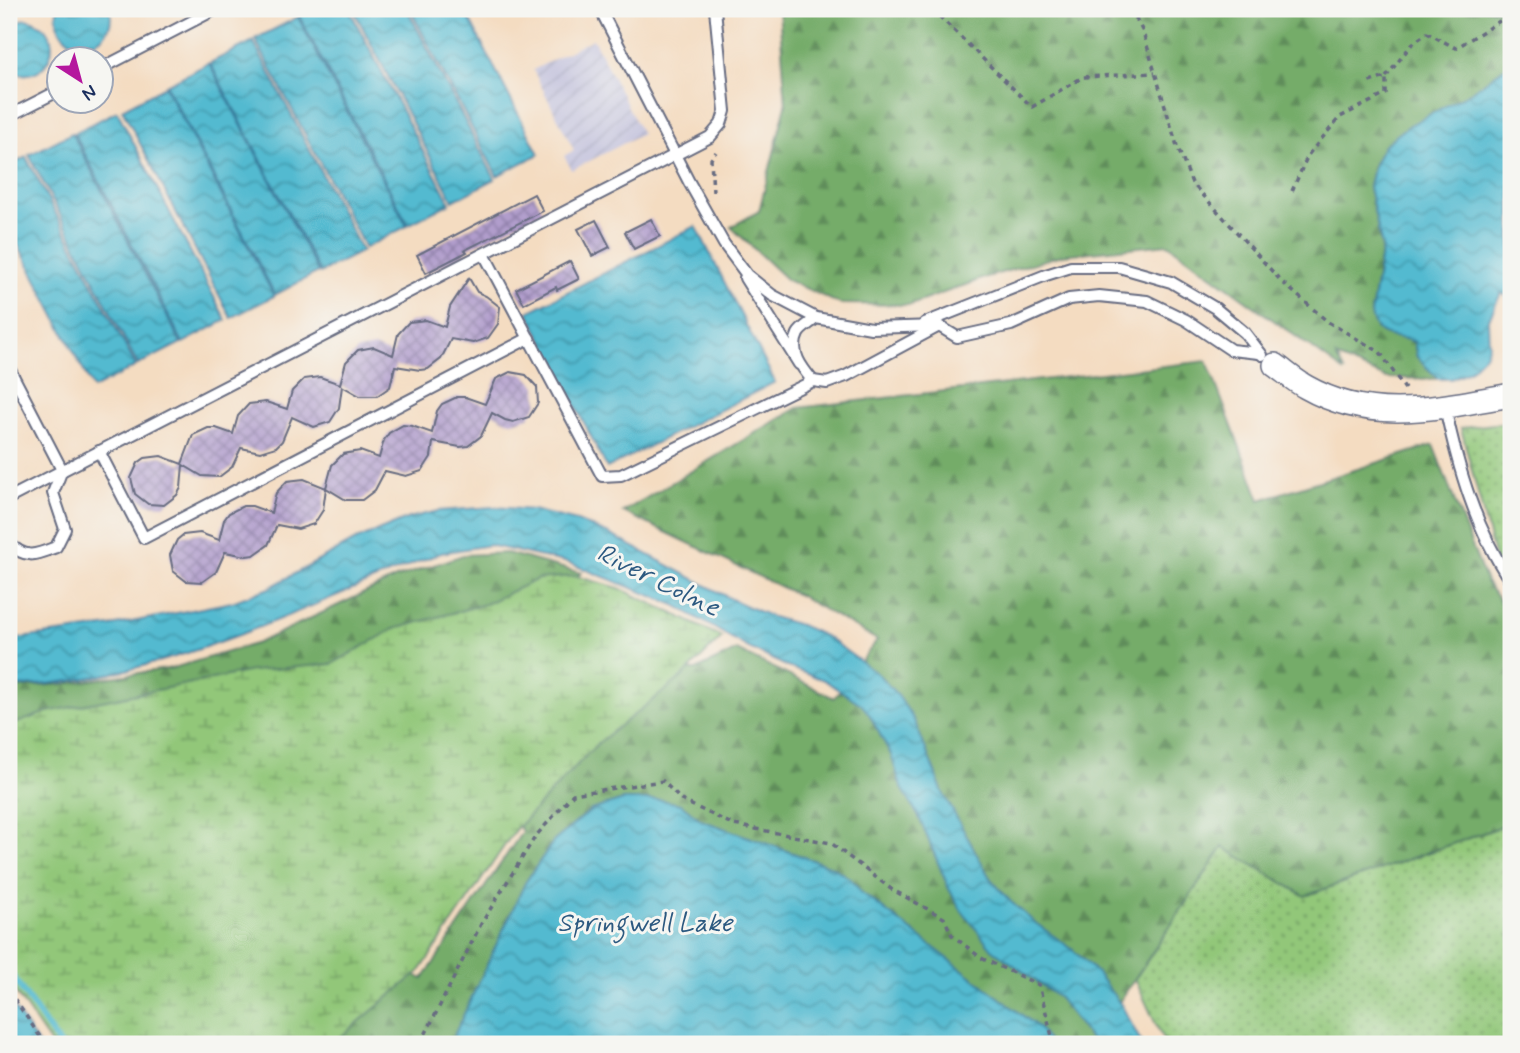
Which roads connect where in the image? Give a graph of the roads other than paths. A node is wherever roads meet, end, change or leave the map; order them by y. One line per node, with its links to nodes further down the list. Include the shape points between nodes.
1 (216, 9): 4 (lane)
2 (600, 9): 7 (lane)
3 (715, 9): 7 (lane, via 725,111 710,137)
4 (116, 61)
5 (46, 97): 6 (lane)
6 (9, 116)
7 (676, 155): 8 (lane); 9 (lane)
8 (484, 254): 13 (lane); 20 (lane)
9 (735, 261): 10 (lane, via 772,295); 15 (lane)
10 (816, 318): 11 (lane, via 871,328); 15 (lane, via 799,333 795,349)
11 (919, 326): 12 (lane); 14 (lane, via 1071,267 1119,267 1171,282 1215,308 1245,332)
12 (939, 326): 14 (lane, via 957,337 1011,325 1069,299 1147,300 1231,350); 17 (lane, via 846,376 827,383)
13 (529, 338): 17 (lane, via 602,477 621,475); 20 (lane, via 144,538)
14 (1267, 359): 19 (street, via 1305,387 1359,408)
15 (799, 364): 17 (lane)
16 (9, 368): 21 (lane)
17 (813, 381)
18 (1511, 395): 19 (street)
19 (1445, 407): 24 (lane, via 1469,496 1495,559)
20 (99, 451): 21 (lane)
21 (62, 470): 22 (lane); 23 (lane, via 53,493 65,529 56,547 34,555 18,552)
22 (9, 499)
23 (9, 543)
24 (1511, 582)

